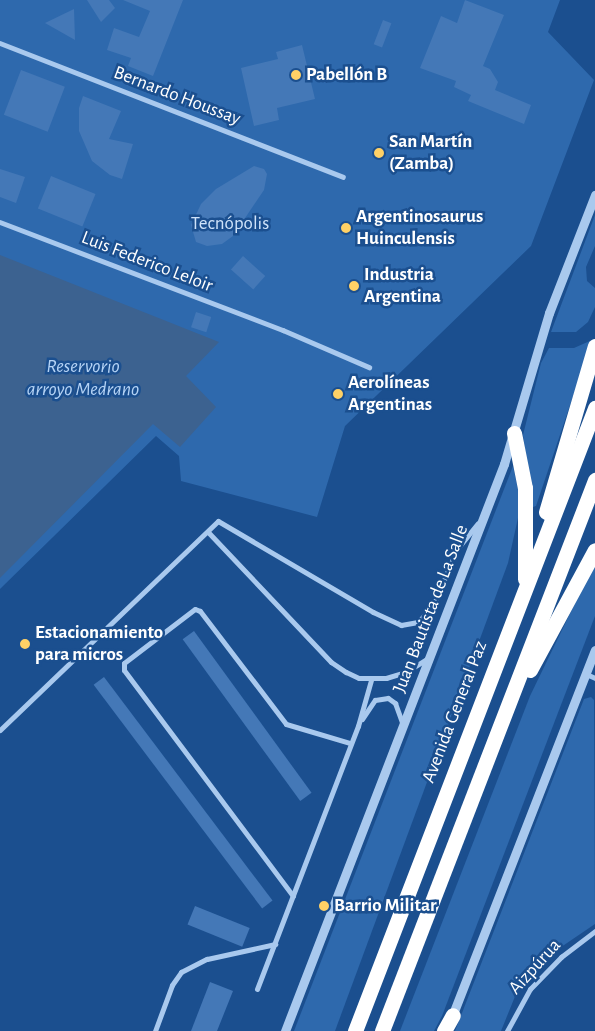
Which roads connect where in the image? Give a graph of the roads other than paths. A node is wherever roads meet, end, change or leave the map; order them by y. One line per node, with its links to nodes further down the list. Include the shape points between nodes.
1 (0, 43): 2 (street, Bernardo Houssay)
2 (343, 177)
3 (595, 195): 8 (street, Juan Bautista de La Salle, via 550,313)
4 (0, 222): 6 (street, Luis Federico Leloir, via 283,330)
5 (595, 346): 13 (highway, via 564,444)
6 (369, 367)
7 (595, 408): 13 (highway, Avenida General Paz)
8 (514, 433): 10 (street, Juan Bautista de La Salle); 13 (highway, via 525,488)
9 (595, 480): 19 (highway)
10 (485, 515): 11 (street, via 457,549 433,606 418,622 402,625 218,520); 15 (street, Juan Bautista de La Salle)
11 (208, 532): 18 (street, via 331,662 346,672); 22 (street)
12 (595, 550): 19 (highway)
13 (525, 588): 31 (highway, Avenida General Paz)
14 (595, 650): 16 (street)
15 (430, 656): 18 (street, via 406,672); 21 (street, Juan Bautista de La Salle)
16 (586, 674): 17 (street); 28 (street)
17 (595, 678)
18 (371, 680): 20 (street)
19 (504, 715): 32 (highway)
20 (358, 726): 21 (street, via 380,697 395,703); 23 (street)
21 (403, 726): 30 (street, Juan Bautista de La Salle)
22 (0, 730)
23 (350, 743): 24 (street); 24 (street, via 286,724 200,611 189,611 124,663 124,670)
24 (293, 896): 26 (street)
25 (595, 931): 34 (street, Aizpúrua, via 561,956 530,989)
26 (275, 944): 27 (street); 29 (street, via 207,959 181,972 172,985)
27 (257, 988)
28 (453, 1015): 33 (highway)
29 (155, 1031)
30 (285, 1031)
31 (355, 1031)
32 (382, 1031)
33 (445, 1031)
34 (507, 1031)

